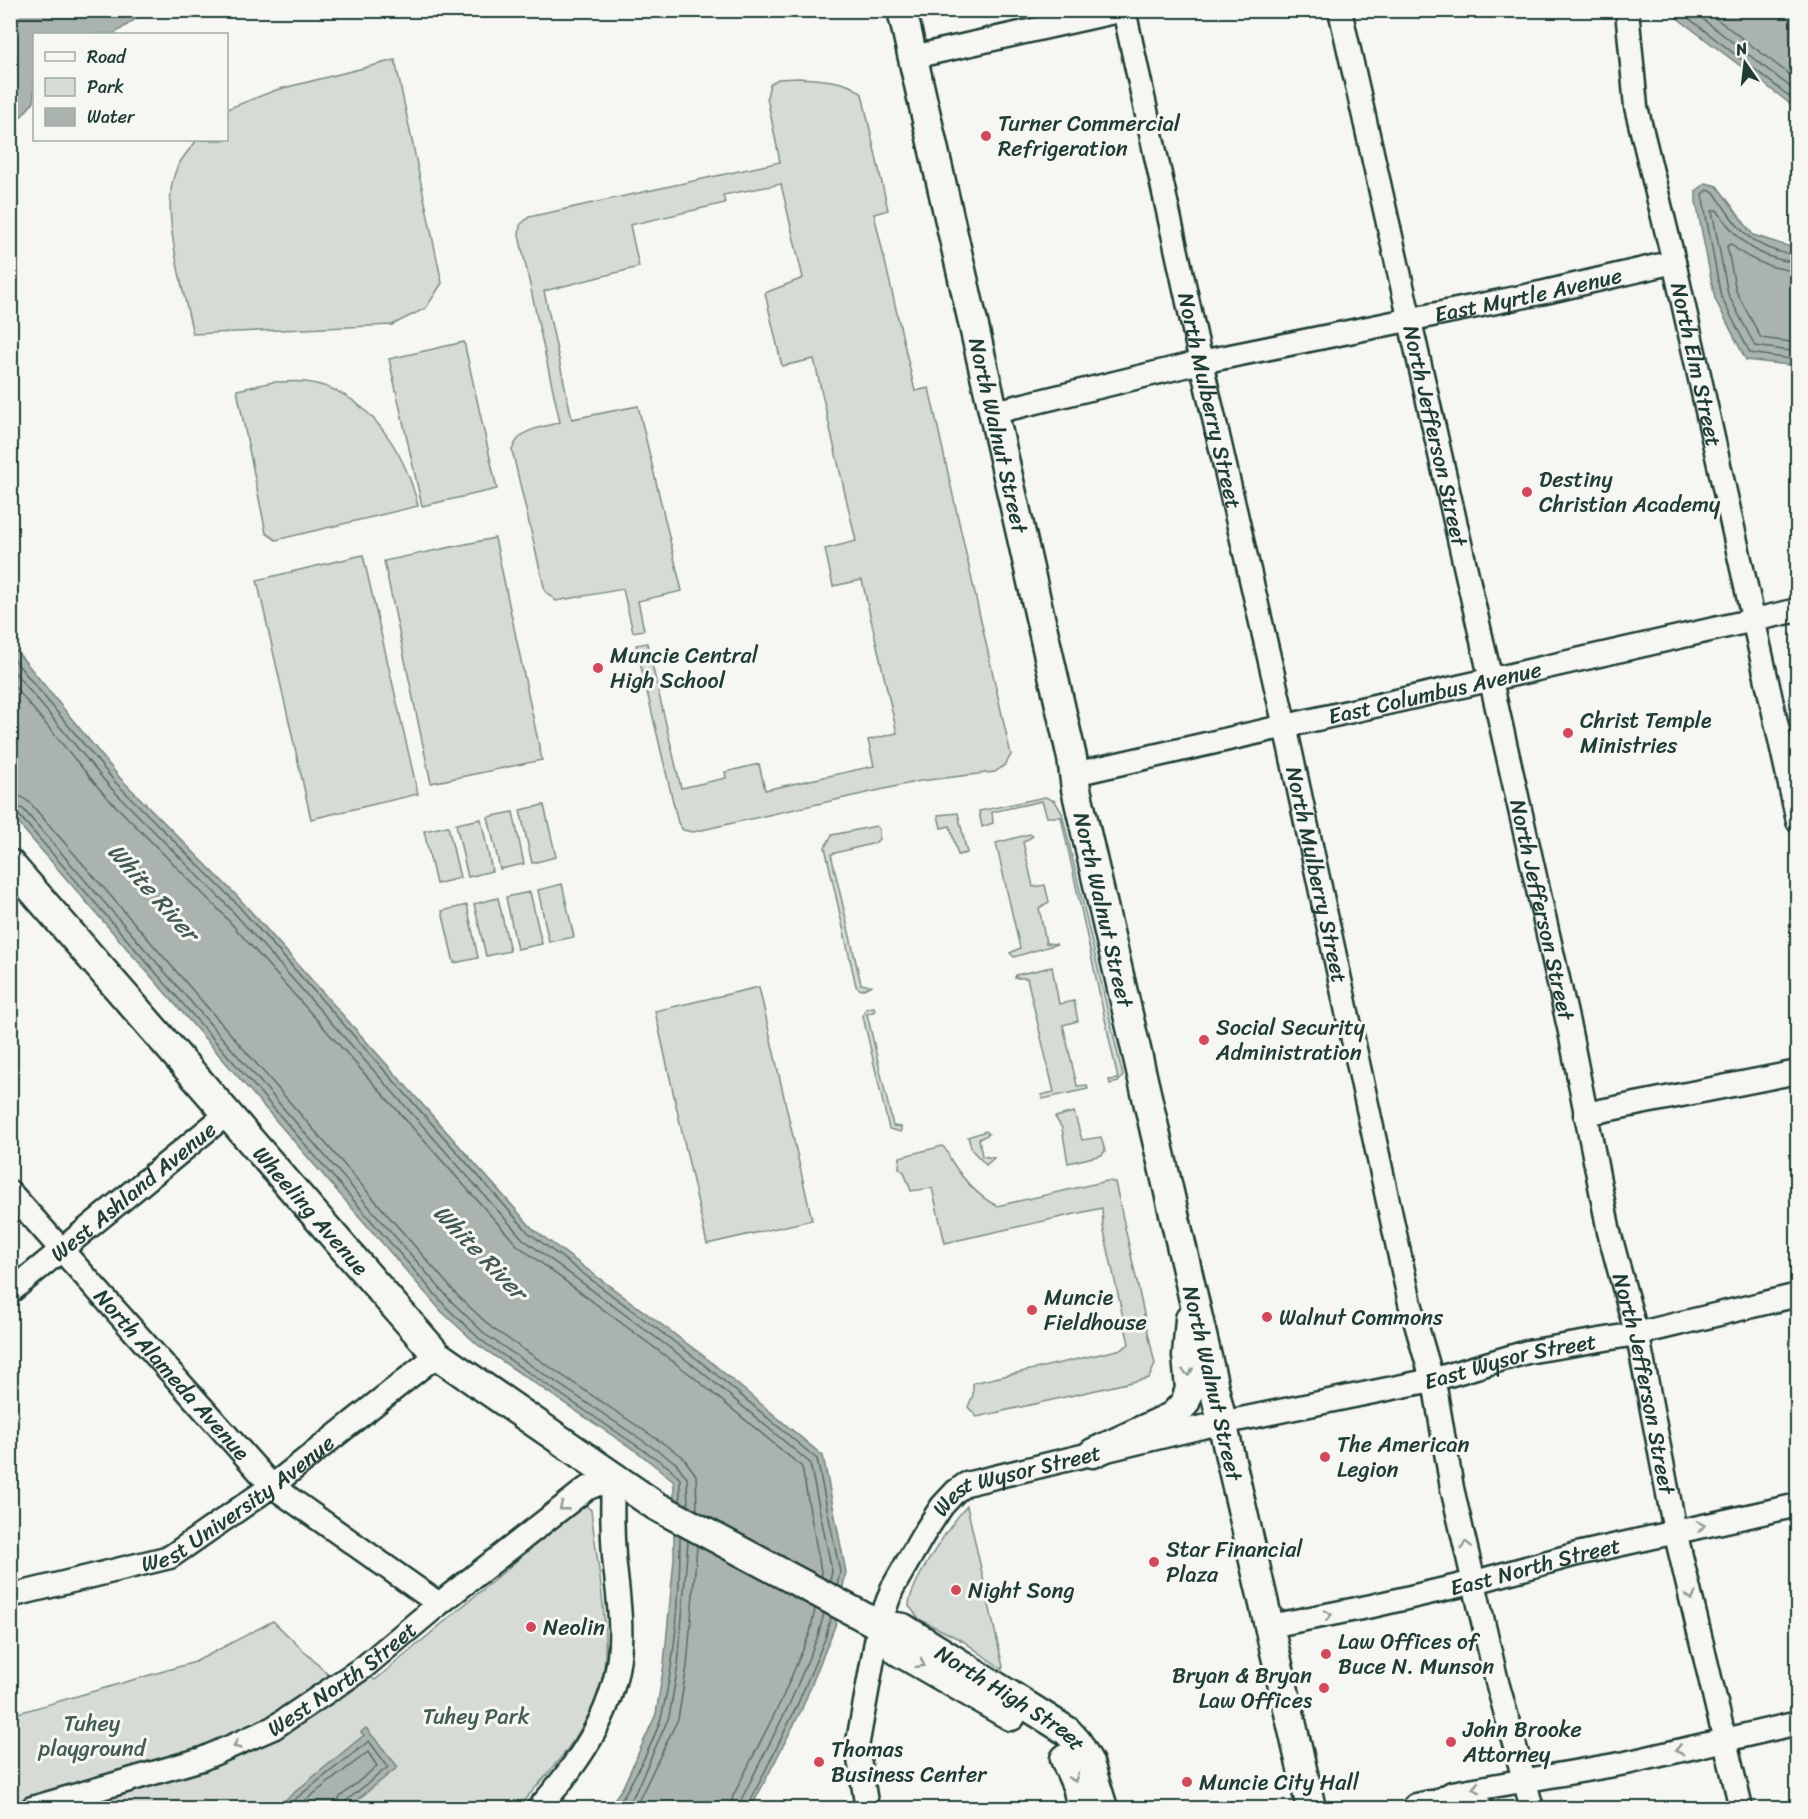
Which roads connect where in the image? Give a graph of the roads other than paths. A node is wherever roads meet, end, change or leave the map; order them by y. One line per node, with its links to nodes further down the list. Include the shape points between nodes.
1 (902, 10): 5 (main road, North Walnut Street)
2 (1124, 10): 5 (street); 8 (street, North Mulberry Street)
3 (1340, 10): 7 (street, North Jefferson Street)
4 (1627, 12): 6 (street, North Elm Street, via 1636,107)
5 (913, 57): 9 (main road, North Walnut Street)
6 (1674, 262): 7 (street, East Myrtle Avenue); 11 (street, North Elm Street)
7 (1410, 318): 8 (street, East Myrtle Avenue); 12 (street, North Jefferson Street)
8 (1201, 362): 9 (street, East Myrtle Avenue); 13 (street, North Mulberry Street)
9 (995, 412): 14 (main road, North Walnut Street)
10 (1797, 610): 11 (street, East Columbus Avenue)
11 (1754, 620): 12 (street, East Columbus Avenue); 15 (street, North Elm Street)
12 (1492, 679): 13 (street, East Columbus Avenue); 19 (street, North Jefferson Street)
13 (1285, 725): 14 (street, East Columbus Avenue); 27 (street, North Mulberry Street, via 1407,1292)
14 (1074, 774): 23 (main road, North Walnut Street)
15 (1797, 821)
16 (10, 864): 18 (main road, Wheeling Avenue)
17 (1797, 1072): 19 (street)
18 (228, 1113): 21 (street, West Ashland Avenue); 26 (main road, Wheeling Avenue)
19 (1585, 1114): 25 (street, North Jefferson Street, via 1609,1232)
20 (10, 1192): 21 (street, North Alameda Avenue)
21 (62, 1250): 22 (street, West Ashland Avenue); 31 (street, North Alameda Avenue)
22 (10, 1292)
23 (1193, 1293): 28 (main road, North Walnut Street); 29 (main road, one-way to 29, via 1187,1356 1190,1389 1185,1403 1173,1416)
24 (1797, 1295): 25 (street, East Wysor Street)
25 (1636, 1334): 27 (street, East Wysor Street, via 1527,1352); 33 (street, North Jefferson Street)
26 (437, 1355): 30 (main road, Wheeling Avenue); 31 (street, West University Avenue)
27 (1432, 1380): 28 (street, East Wysor Street); 35 (street, North Mulberry Street, one-way to 27)
28 (1222, 1423): 29 (street, West Wysor Street); 39 (main road, North Walnut Street)
29 (1093, 1452): 38 (street, West Wysor Street, via 980,1478 956,1491 923,1535 892,1589)
30 (613, 1478): 34 (main road, Wheeling Avenue); 37 (street, West North Street, one-way to 37, via 586,1489); 45 (street, via 620,1637 615,1676 594,1735)
31 (272, 1486): 36 (street, West University Avenue, via 170,1557); 37 (street, North Alameda Avenue)
32 (1797, 1505): 33 (street, East North Street, one-way to 32)
33 (1675, 1531): 35 (street, East North Street); 41 (street, North Jefferson Street, one-way to 41)
34 (753, 1558): 38 (main road, North High Street)
35 (1475, 1582): 39 (street, East North Street, one-way to 35); 42 (street, North Mulberry Street)
36 (10, 1596)
37 (439, 1604): 44 (street, West North Street, one-way to 44, via 364,1667 273,1728 202,1759)
38 (879, 1625): 46 (street, West Wysor Street, via 857,1747); 47 (main road, North High Street, one-way to 47, via 898,1651 1050,1741 1071,1769); 48 (main road, North High Street, via 903,1628 1067,1731 1089,1763)
39 (1270, 1626): 49 (main road, North Walnut Street)
40 (1797, 1723): 41 (street)
41 (1725, 1739): 42 (street, one-way to 42, via 1626,1762); 52 (street, North Jefferson Street)
42 (1523, 1779): 43 (street, one-way to 43, via 1452,1793); 51 (street, North Mulberry Street)
43 (1424, 1807): 50 (main road)
44 (32, 1809)
45 (539, 1809)
46 (867, 1809)
47 (1082, 1809)
48 (1103, 1809)
49 (1311, 1809)
50 (1478, 1809)
51 (1532, 1809)
52 (1741, 1809)

